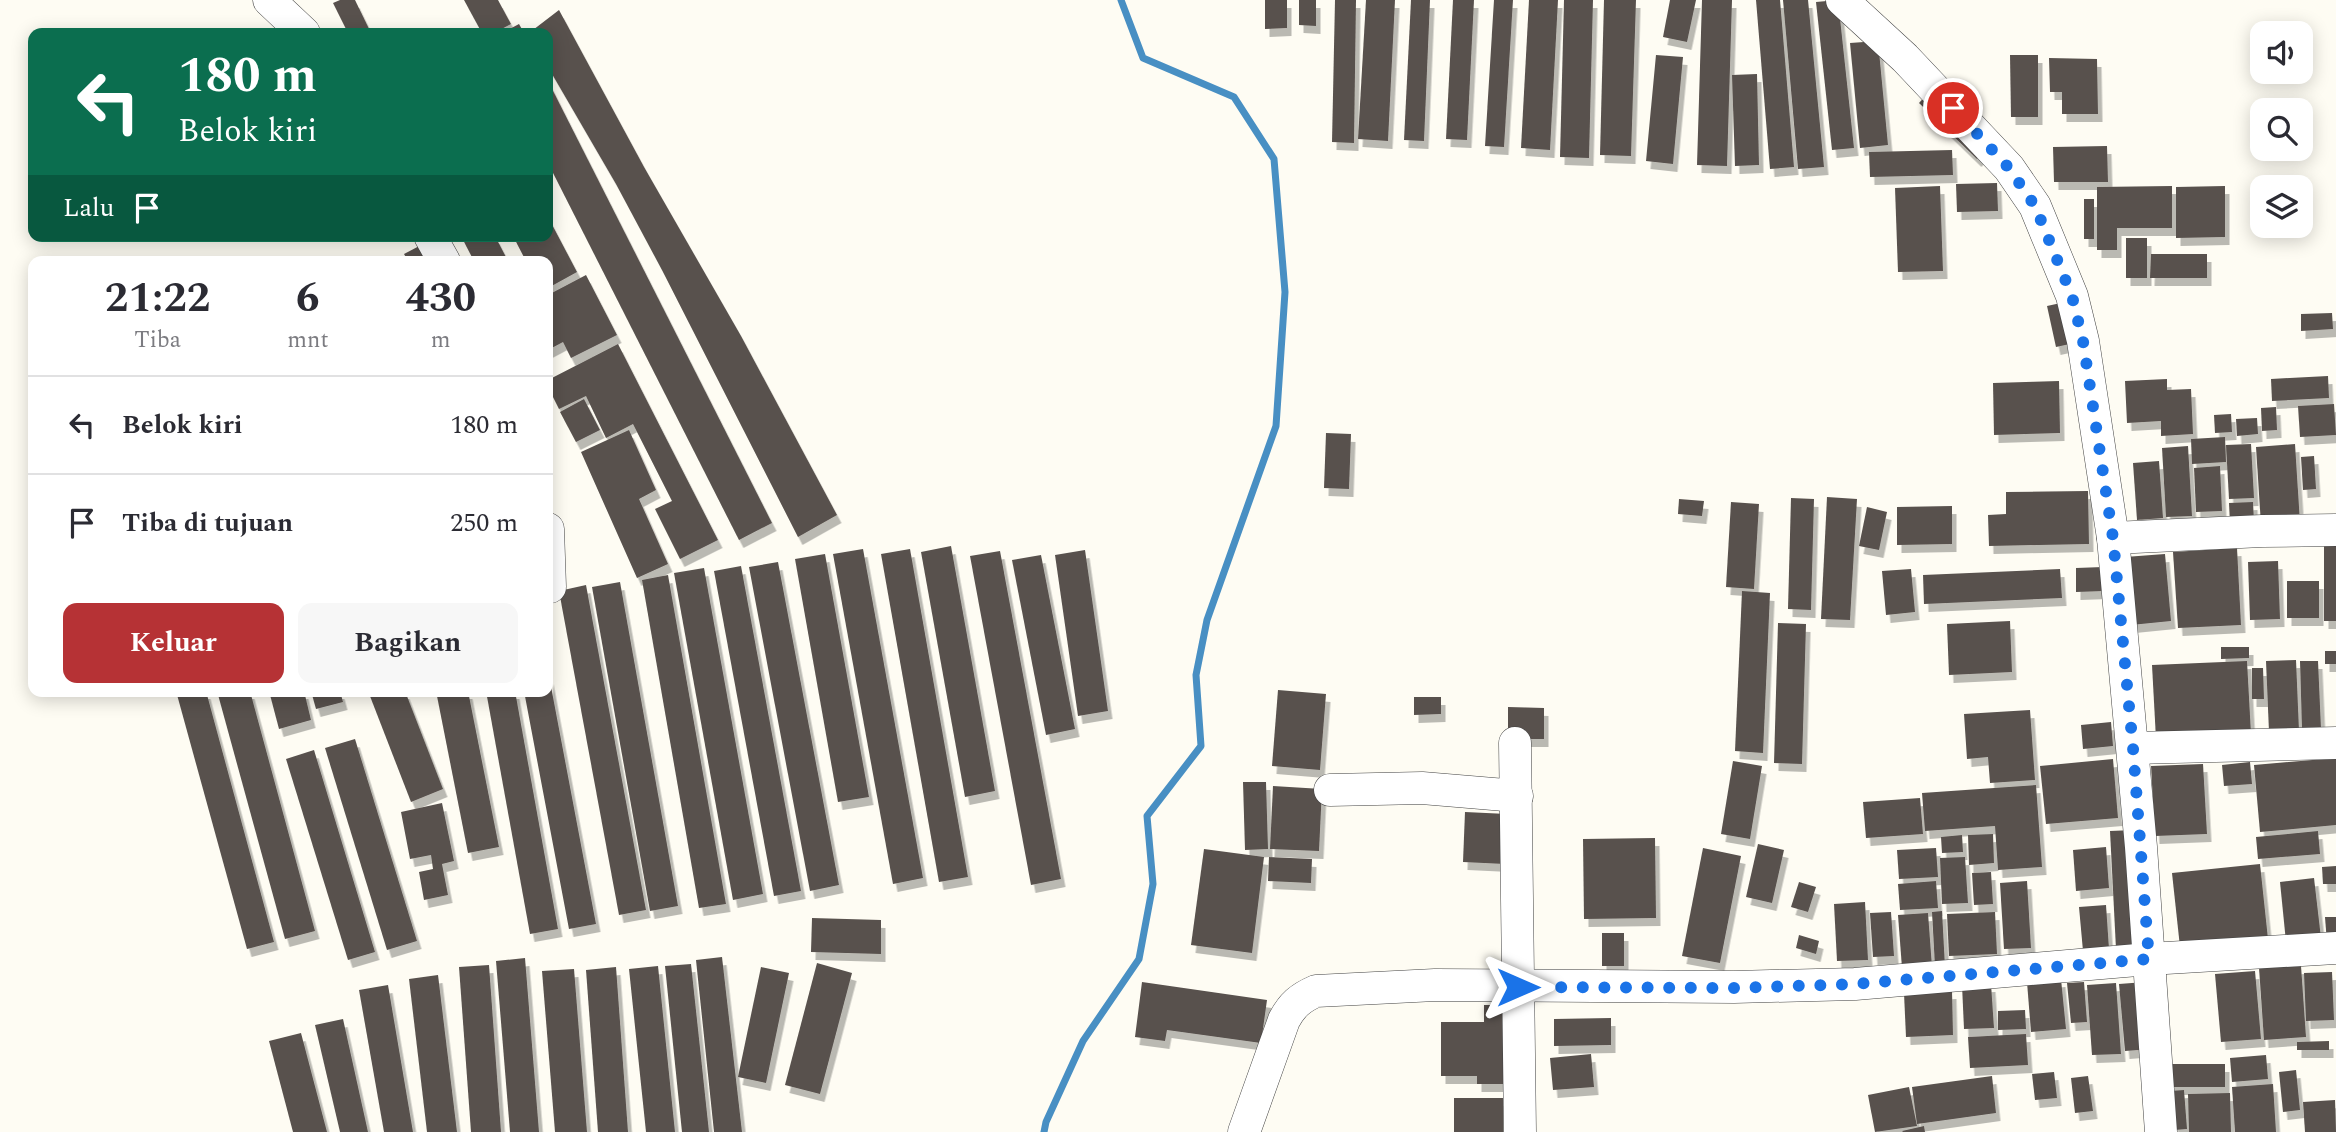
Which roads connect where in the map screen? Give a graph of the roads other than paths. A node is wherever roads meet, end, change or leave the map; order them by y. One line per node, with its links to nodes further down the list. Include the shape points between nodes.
1 (269, 0): 3 (street)
2 (1842, 0): 5 (street, via 1977,133 2035,206 2072,296 2080,330)
3 (299, 28)
4 (2336, 530): 5 (street)
5 (2113, 538): 8 (street)
6 (1515, 743): 10 (street)
7 (2336, 743): 8 (street)
8 (2133, 748): 12 (street)
9 (1331, 790): 10 (street, via 1422,788)
10 (1517, 796): 13 (street)
11 (2336, 948): 12 (street)
12 (2149, 959): 13 (street, via 1855,984); 16 (street)
13 (1518, 987): 14 (street, via 1334,989 1302,997 1284,1020); 15 (street)
14 (1244, 1132)
15 (1520, 1132)
16 (2161, 1132)

